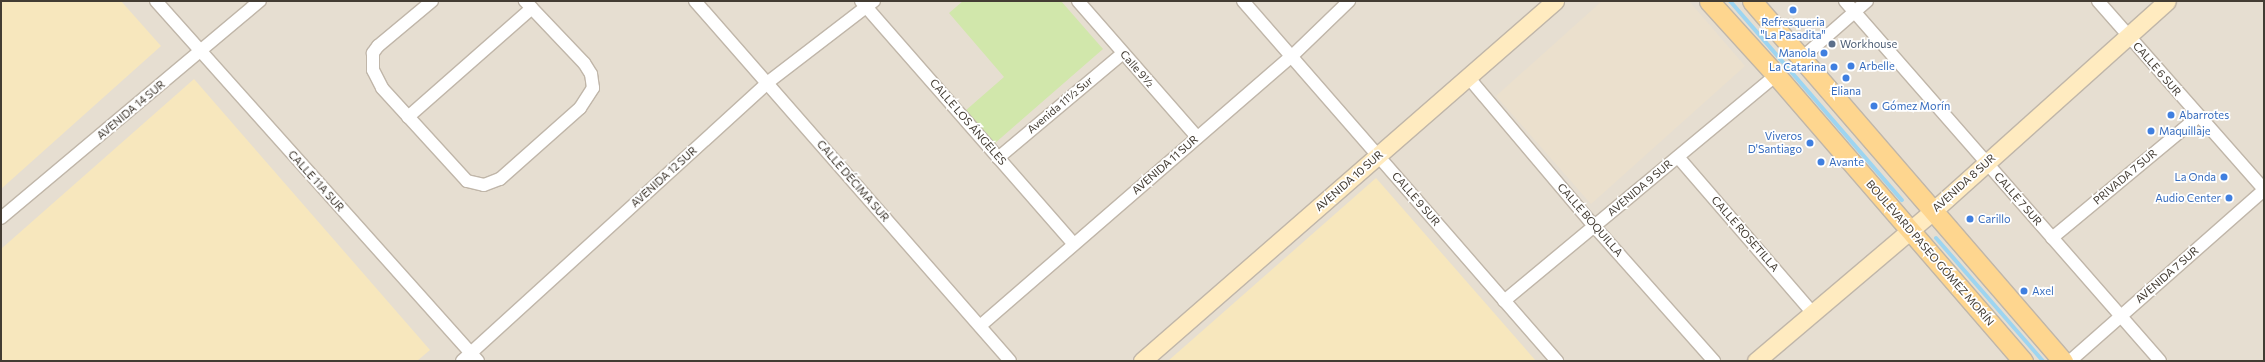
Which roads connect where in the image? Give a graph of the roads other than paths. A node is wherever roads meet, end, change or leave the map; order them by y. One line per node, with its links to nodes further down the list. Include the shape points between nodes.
1 (156, 1): 19 (street, CALLE 11A SUR)
2 (260, 1): 19 (street, AVENIDA 14 SUR)
3 (432, 1): 26 (street, via 387,37 373,53 371,62 376,78)
4 (695, 1): 25 (street, CALLE DÉCIMA SUR)
5 (1078, 1): 20 (street, Calle 9½)
6 (1243, 1): 21 (street, CALLE 9 SUR)
7 (1348, 1): 21 (street, AVENIDA 11 SUR)
8 (1556, 1): 24 (main road, AVENIDA 10 SUR)
9 (1709, 1): 23 (main road, BOULEVARD PASEO GÓMEZ MORÍN)
10 (1752, 1): 22 (main road)
11 (1845, 1): 17 (street, CALLE 7 SUR)
12 (1867, 1): 17 (street)
13 (2098, 1): 18 (street, CALLE 6 SUR)
14 (2167, 1): 18 (main road, AVENIDA 8 SUR)
15 (867, 3): 25 (street, AVENIDA 12 SUR); 31 (street, CALLE LOS ÁNGELES)
16 (529, 4): 26 (street); 26 (street, via 584,63 591,74 593,88 580,108 506,174 484,185 467,181)
17 (1855, 12): 22 (street); 32 (street, CALLE 7 SUR)
18 (2128, 36): 27 (street, CALLE 6 SUR); 32 (main road, AVENIDA 8 SUR)
19 (200, 52): 35 (street, AVENIDA 14 SUR); 44 (street, CALLE 11A SUR)
20 (1123, 52): 28 (street, Calle 9½); 31 (street, Avenida 11½ Sur)
21 (1291, 57): 28 (street, AVENIDA 11 SUR); 29 (street, CALLE 9 SUR)
22 (1803, 57): 34 (main road)
23 (1776, 75): 30 (street, AVENIDA 9 SUR); 37 (main road, BOULEVARD PASEO GÓMEZ MORÍN)
24 (1468, 77): 29 (main road, AVENIDA 10 SUR); 36 (street, CALLE BOQUILLA)
25 (767, 83): 43 (street, CALLE DÉCIMA SUR); 44 (street, AVENIDA 12 SUR)
26 (408, 117)
27 (2198, 117): 33 (street, CALLE 6 SUR); 38 (street, PRIVADA 7 SUR)
28 (1197, 137): 39 (street, AVENIDA 11 SUR)
29 (1378, 156): 40 (street, CALLE 9 SUR); 46 (main road, AVENIDA 10 SUR)
30 (1678, 157): 36 (street, AVENIDA 9 SUR); 41 (street, CALLE ROSETILLA)
31 (998, 158): 39 (street, CALLE LOS ÁNGELES)
32 (1986, 162): 34 (main road, AVENIDA 8 SUR); 38 (street, CALLE 7 SUR)
33 (2264, 190): 42 (street, AVENIDA 7 SUR)
34 (1933, 211): 37 (main road, AVENIDA 8 SUR); 51 (main road)
35 (1, 218)
36 (1594, 226): 40 (street, AVENIDA 9 SUR); 48 (street, CALLE BOQUILLA)
37 (1911, 231): 41 (main road, AVENIDA 8 SUR); 50 (main road, BOULEVARD PASEO GÓMEZ MORÍN)
38 (2052, 238): 42 (street, CALLE 7 SUR)
39 (1074, 244): 43 (street, AVENIDA 11 SUR)
40 (1504, 300): 47 (street, CALLE 9 SUR)
41 (1812, 312): 49 (main road, AVENIDA 8 SUR)
42 (2121, 316): 52 (street, AVENIDA 7 SUR); 53 (street, CALLE 7 SUR)
43 (980, 326): 45 (street, CALLE DÉCIMA SUR)
44 (470, 358)
45 (1010, 361)
46 (1142, 361)
47 (1557, 361)
48 (1714, 361)
49 (1756, 361)
50 (2023, 361)
51 (2063, 361)
52 (2070, 361)
53 (2160, 361)

